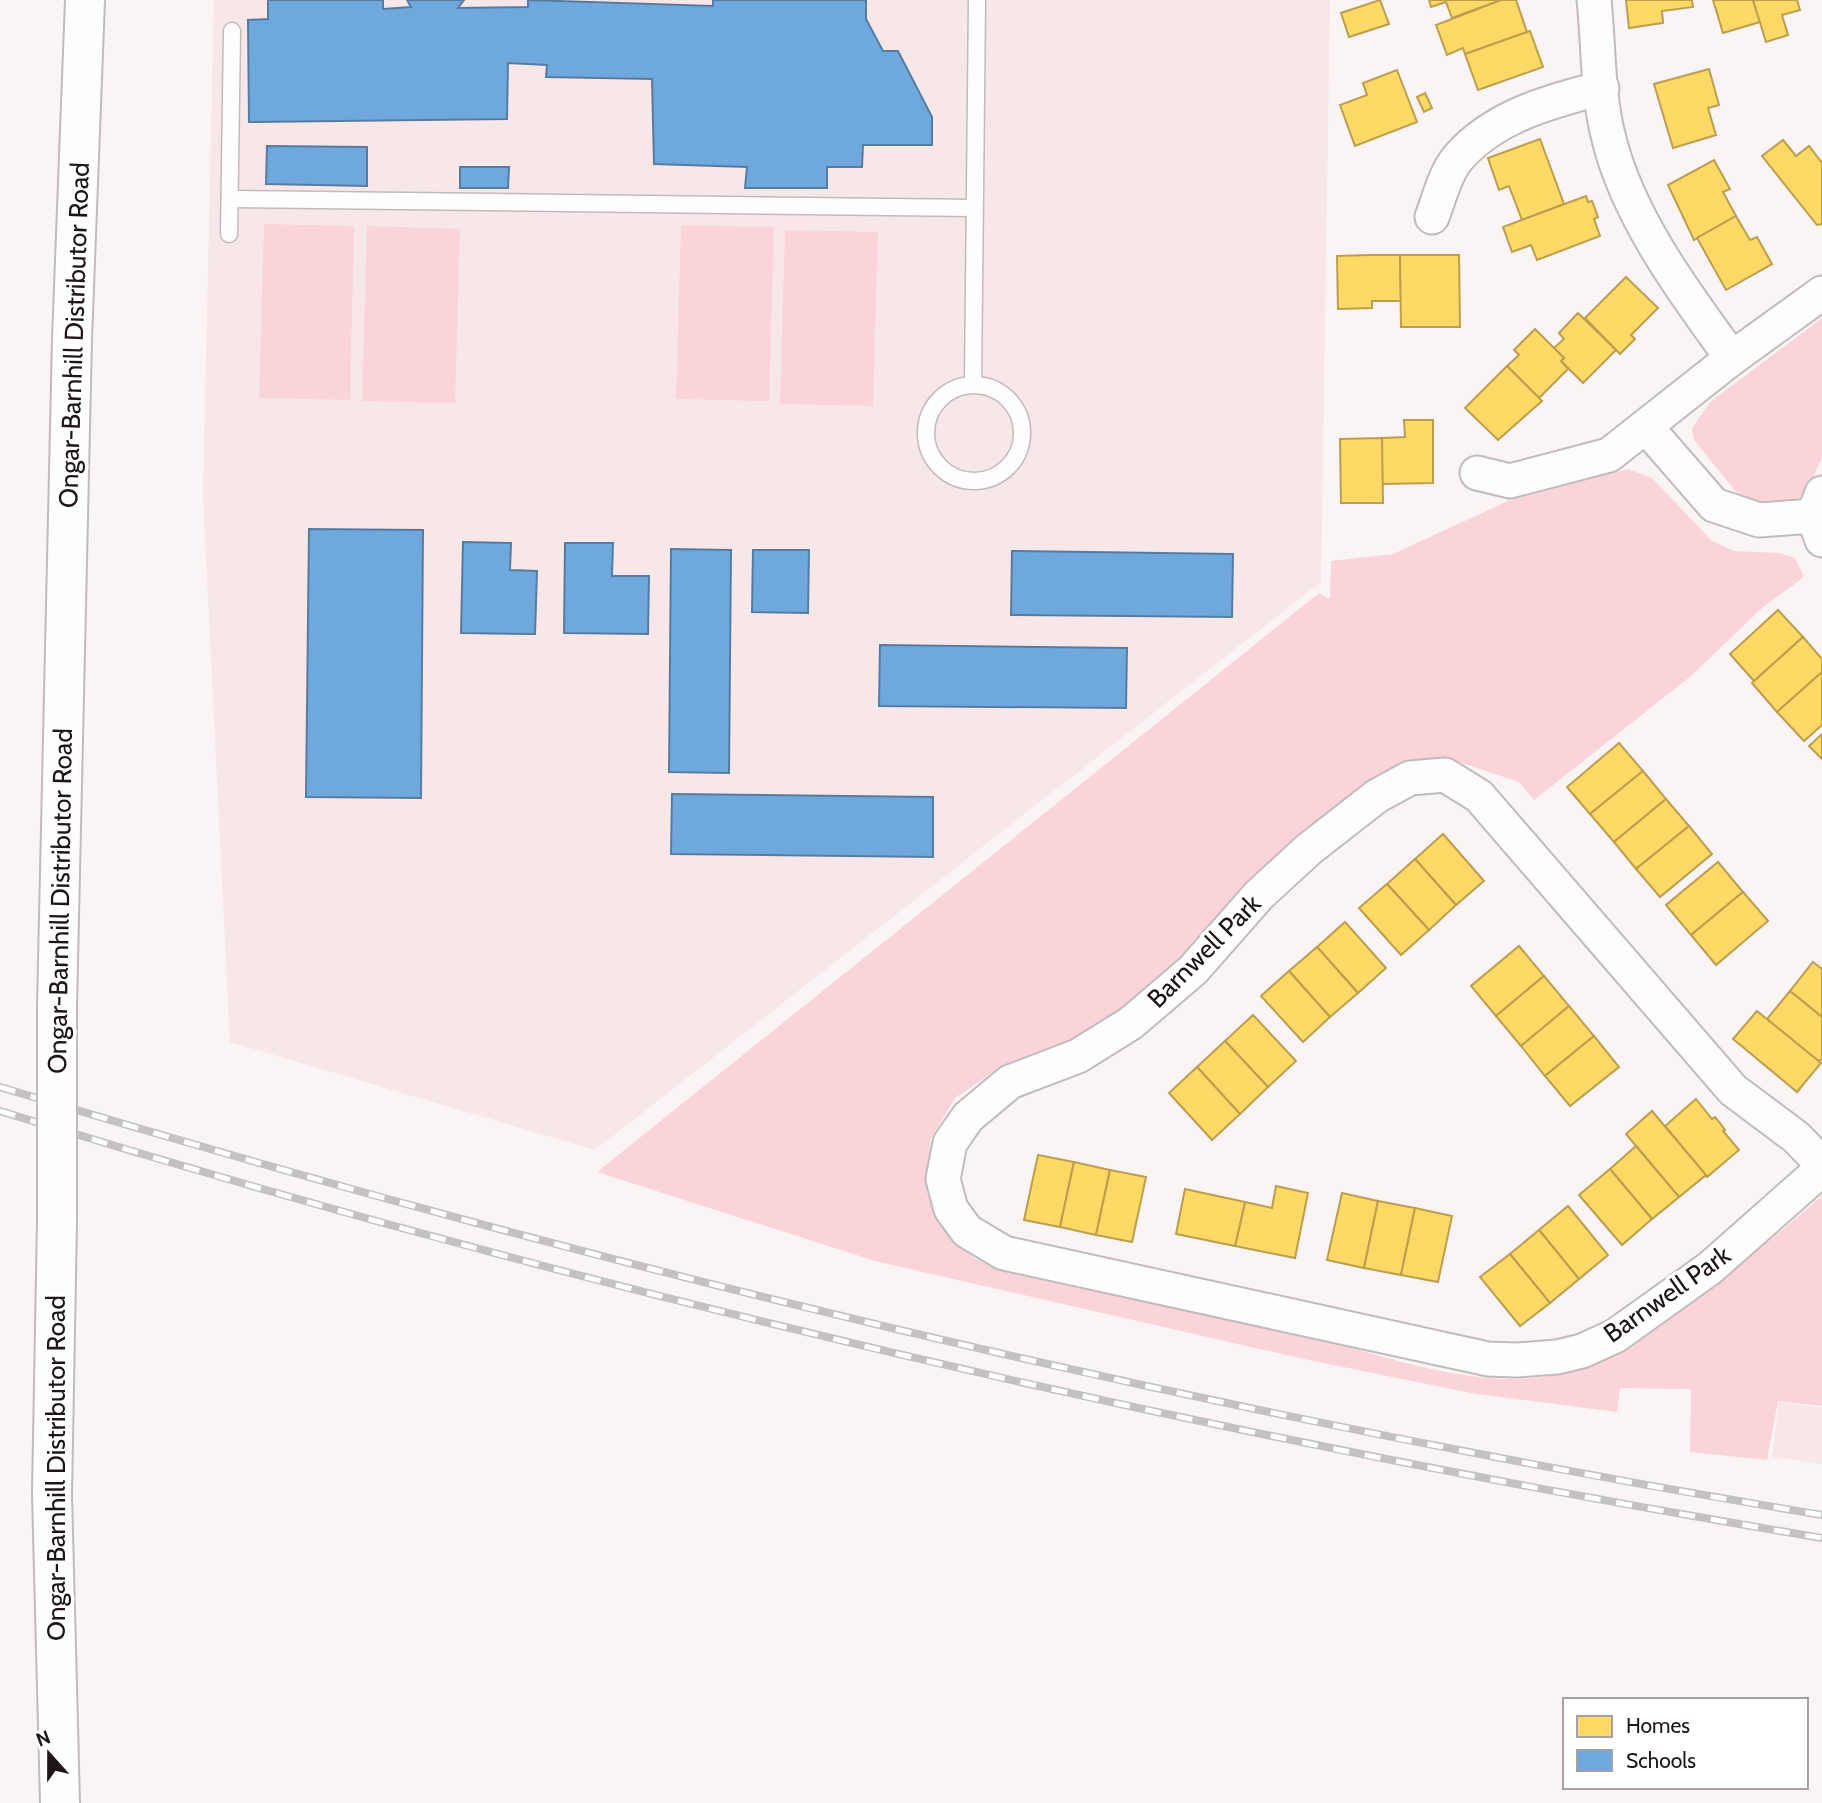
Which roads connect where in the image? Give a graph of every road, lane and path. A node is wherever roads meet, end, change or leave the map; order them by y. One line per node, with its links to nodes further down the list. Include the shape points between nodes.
1 (85, 0): 17 (street, Ongar-Barnhill Distributor Road, bridge, via 72,339 57,1006 52,1494)
2 (977, 0): 7 (lane)
3 (1594, 0): 5 (street)
4 (232, 31): 6 (lane)
5 (1602, 88): 8 (street, via 1535,106 1481,136 1456,160); 11 (street, via 1608,139 1626,186 1686,296)
6 (232, 199): 7 (lane); 9 (lane)
7 (974, 208): 12 (lane)
8 (1432, 217)
9 (229, 234)
10 (1822, 293): 11 (street)
11 (1732, 358): 13 (street)
12 (972, 384): 12 (lane, via 993,388 1010,400 1020,417 1022,438 1008,469 976,482 959,480 942,470 930,455 925,436 928,417 938,400 954,388)
13 (1647, 428): 14 (street, via 1609,455 1510,481); 15 (street, via 1714,505 1759,520)
14 (1477, 473)
15 (1819, 516)
16 (1822, 1167): 16 (street, Barnwell Park, via 1710,1268 1615,1336 1582,1351 1517,1360 1474,1356 1004,1253 967,1231 951,1209 943,1179 956,1134 968,1117 1010,1082 1078,1056 1131,1023 1193,970 1289,867 1377,796 1410,778 1445,775 1479,796 1733,1090 1796,1137)
17 (60, 1803)

